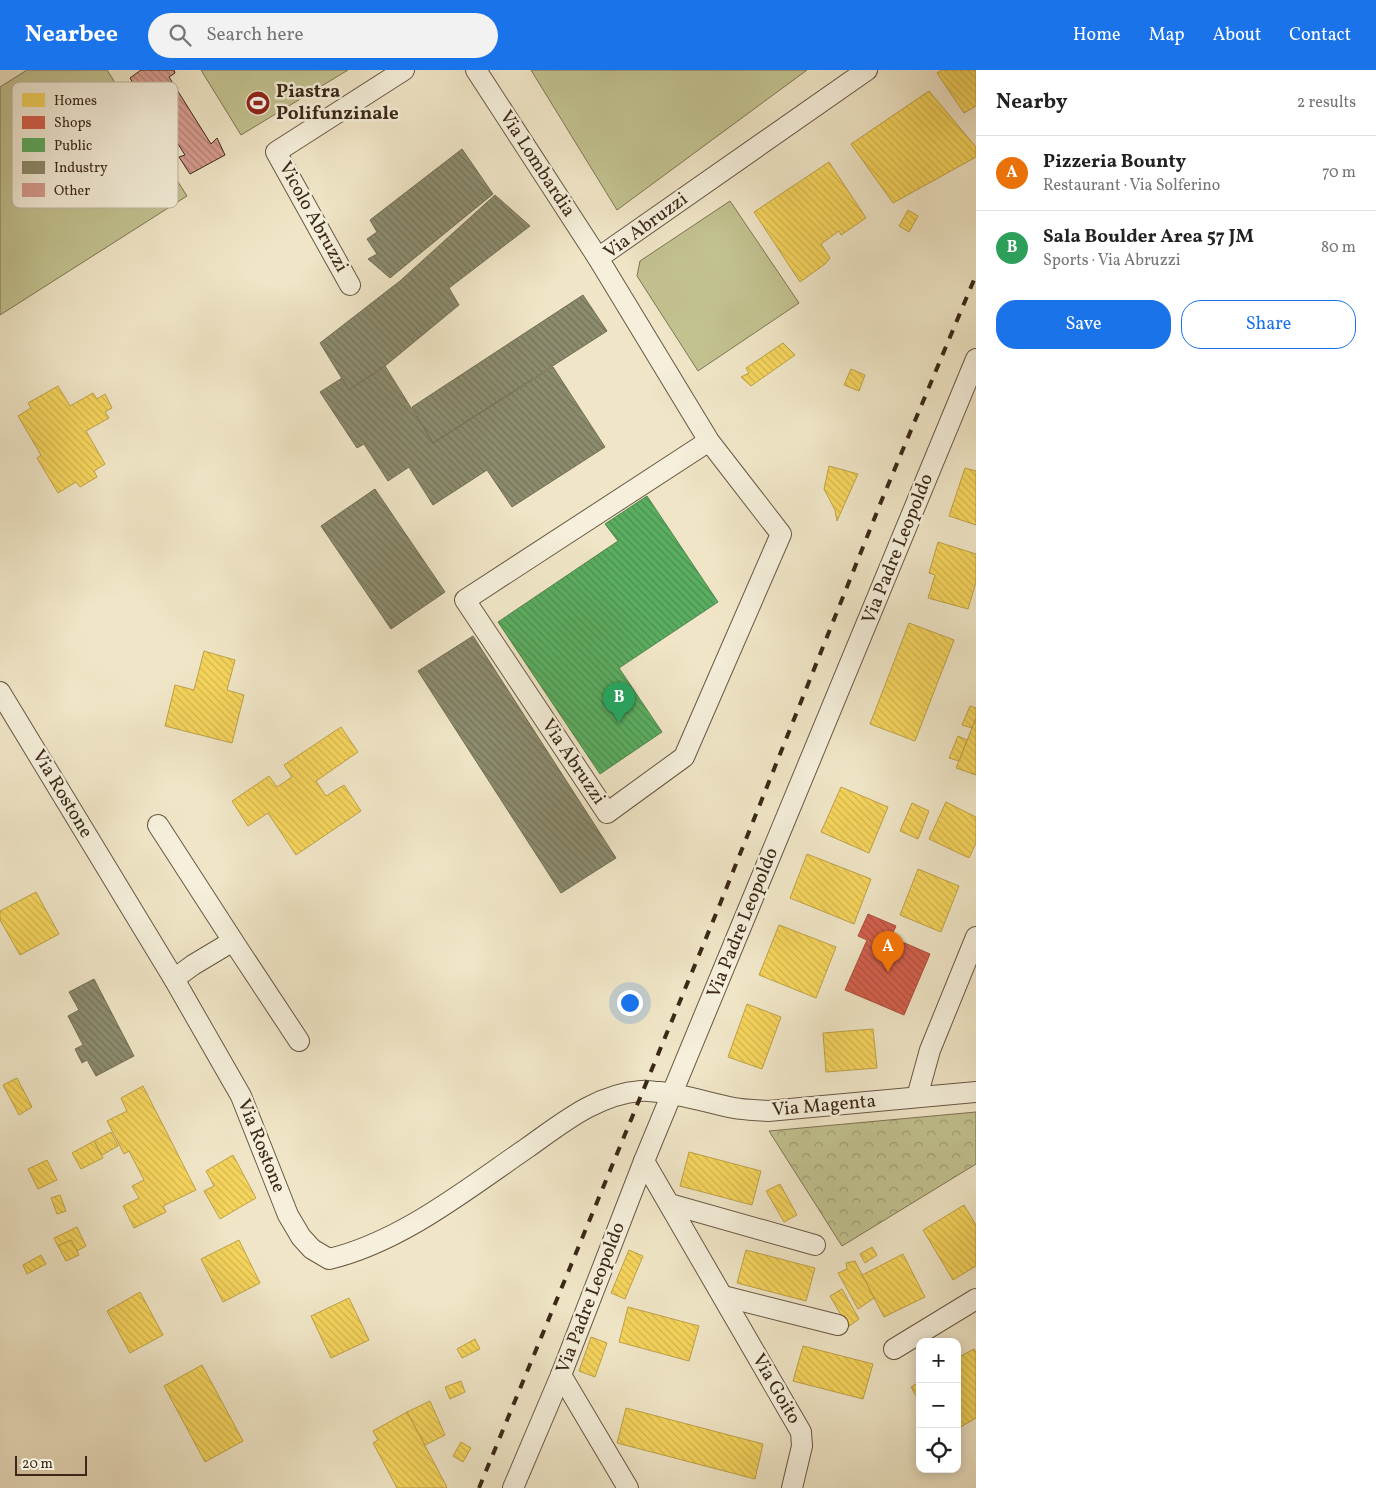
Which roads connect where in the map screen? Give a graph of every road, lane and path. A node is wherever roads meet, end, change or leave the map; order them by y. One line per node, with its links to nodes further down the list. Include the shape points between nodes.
1 (404, 70): 5 (street, Vicolo Abruzzi, via 276,152)
2 (476, 70): 4 (street, Via Lombardia)
3 (858, 73): 4 (street, Via Abruzzi)
4 (598, 258): 7 (street, Via Abruzzi)
5 (350, 285)
6 (976, 359): 15 (street, Via Padre Leopoldo)
7 (710, 441): 7 (street, Via Abruzzi, via 781,534 684,757 607,813 465,600)
8 (0, 692): 12 (street, Via Rostone)
9 (158, 825): 11 (street)
10 (976, 937): 16 (street, via 930,1050)
11 (233, 941): 12 (street); 13 (street)
12 (174, 979): 15 (street, Via Rostone, via 241,1096 288,1215 301,1238 312,1249 329,1258 373,1244 437,1210 561,1124 604,1099 642,1090)
13 (299, 1041)
14 (976, 1092): 16 (street, Via Magenta)
15 (672, 1094): 16 (street, Via Magenta, via 733,1108 768,1112); 17 (street, Via Padre Leopoldo)
16 (917, 1098)
17 (644, 1160): 18 (street, Via Goito); 24 (street, Via Padre Leopoldo)
18 (670, 1204): 19 (street); 20 (street, Via Goito)
19 (815, 1245)
20 (723, 1296): 22 (street); 27 (street, Via Goito, via 801,1432 802,1446)
21 (976, 1299): 23 (street)
22 (838, 1326)
23 (894, 1349)
24 (561, 1375): 25 (street, Via Padre Leopoldo); 26 (street)
25 (513, 1488)
26 (628, 1488)
27 (792, 1488)

